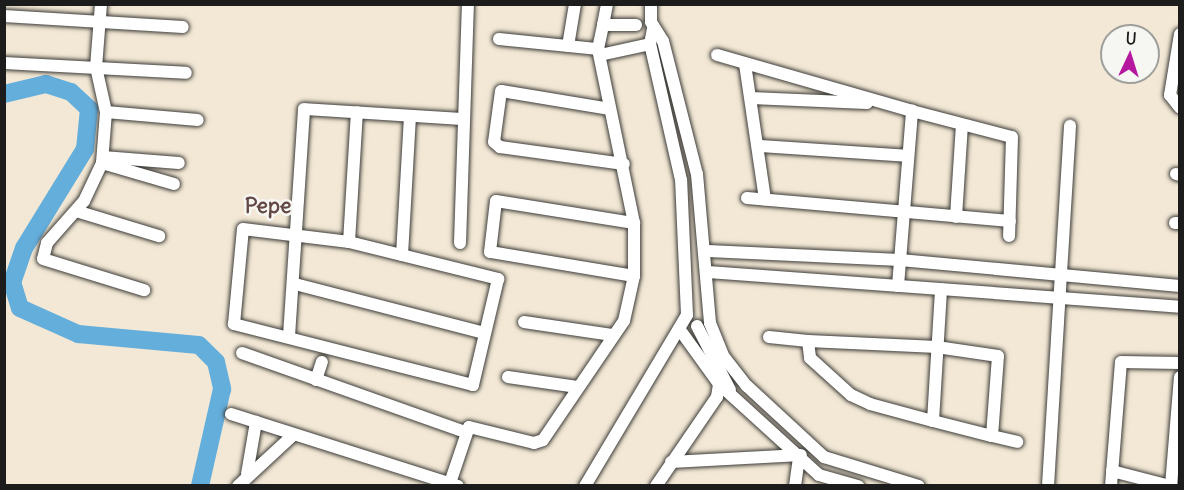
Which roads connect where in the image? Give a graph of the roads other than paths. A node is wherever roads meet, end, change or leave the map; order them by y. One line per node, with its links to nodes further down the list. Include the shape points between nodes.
1 (101, 4): 7 (street)
2 (468, 4): 30 (street)
3 (575, 4): 14 (street)
4 (607, 4): 8 (street)
5 (651, 4): 9 (street)
6 (4, 16): 7 (street)
7 (100, 21): 10 (street); 20 (street)
8 (608, 25): 9 (street, via 633,30 636,25); 15 (street)
9 (652, 26): 13 (street); 50 (street, via 663,41 697,174)
10 (183, 27)
11 (1179, 34): 17 (street)
12 (498, 39): 14 (street)
13 (650, 44): 15 (street); 66 (street, via 681,180 687,315)
14 (568, 46): 15 (street)
15 (599, 52): 25 (street)
16 (717, 55): 19 (street)
17 (1176, 56): 24 (street, via 1170,95)
18 (4, 63): 20 (street)
19 (746, 64): 22 (street); 23 (street)
20 (96, 67): 21 (street); 27 (street)
21 (186, 73)
22 (751, 98): 23 (street); 34 (street)
23 (877, 104): 26 (street)
24 (1179, 108)
25 (610, 109): 37 (street); 37 (street, via 501,91 494,142 500,147)
26 (912, 111): 32 (street); 35 (street)
27 (106, 112): 31 (street); 36 (street)
28 (357, 112): 29 (street); 45 (street, via 304,109); 48 (street)
29 (410, 116): 30 (street); 51 (street)
30 (464, 119): 49 (street)
31 (198, 120)
32 (962, 125): 42 (street); 43 (street, via 1014,140)
33 (1070, 126): 54 (street)
34 (759, 146): 35 (street); 39 (street)
35 (908, 156): 41 (street)
36 (103, 160): 36 (street, via 169,183 176,163); 40 (street)
37 (624, 164): 44 (street)
38 (747, 198): 39 (street)
39 (765, 200): 41 (street)
40 (76, 211): 46 (street); 60 (street, via 54,233 43,259)
41 (904, 213): 42 (street); 52 (street)
42 (956, 217): 43 (street)
43 (1010, 221): 47 (street)
44 (634, 223): 55 (street); 55 (street, via 496,201 490,252)
45 (297, 233): 48 (street); 56 (street); 69 (street, via 243,229 233,322)
46 (159, 236)
47 (1009, 236)
48 (349, 242): 51 (street)
49 (460, 243)
50 (708, 251): 52 (street); 53 (street)
51 (402, 255): 67 (street, via 498,279)
52 (900, 261): 54 (street); 57 (street)
53 (708, 272): 57 (street); 65 (street)
54 (1062, 274): 58 (street); 61 (street)
55 (634, 276): 68 (street, via 624,321)
56 (295, 284): 67 (street); 69 (street)
57 (898, 286): 59 (street)
58 (1179, 286)
59 (941, 289): 61 (street); 72 (street)
60 (144, 291)
61 (1062, 300): 62 (street); 103 (street)
62 (1179, 307)
63 (524, 322): 68 (street)
64 (697, 326): 65 (street); 66 (street); 81 (street)
65 (711, 326): 91 (street, via 724,357 747,386)
66 (680, 330): 79 (street); 99 (street)
67 (485, 333): 69 (street, via 473,385)
68 (612, 335): 80 (street)
69 (289, 336)
70 (769, 337): 71 (street)
71 (808, 341): 72 (street); 84 (street, via 810,358 851,395)
72 (937, 347): 84 (street); 88 (street, via 998,356)
73 (242, 353): 78 (street)
74 (322, 362): 78 (street)
75 (1179, 363): 94 (street, via 1121,362)
76 (508, 377): 80 (street)
77 (1179, 377): 89 (street)
78 (316, 380): 86 (street)
79 (719, 384): 81 (street); 82 (street)
80 (577, 387): 86 (street, via 539,443 474,425)
81 (733, 396): 82 (street); 92 (street)
82 (710, 406): 93 (street)
83 (231, 414): 85 (street)
84 (933, 421): 88 (street)
85 (256, 422): 87 (street); 95 (street)
86 (465, 432): 96 (street)
87 (293, 435): 95 (street); 96 (street)
88 (993, 436): 90 (street)
89 (1177, 436): 105 (street)
90 (1017, 442)
91 (811, 446): 92 (street); 97 (street, via 833,461)
92 (799, 456): 93 (street); 101 (street); 102 (street, via 819,475)
93 (670, 462): 100 (street)
94 (1112, 471): 104 (street); 105 (street)
95 (247, 474): 98 (street)
96 (454, 484)
97 (916, 485)
98 (238, 486)
99 (585, 486)
100 (656, 486)
101 (795, 486)
102 (858, 486)
103 (1048, 486)
104 (1111, 486)
105 (1171, 486)

